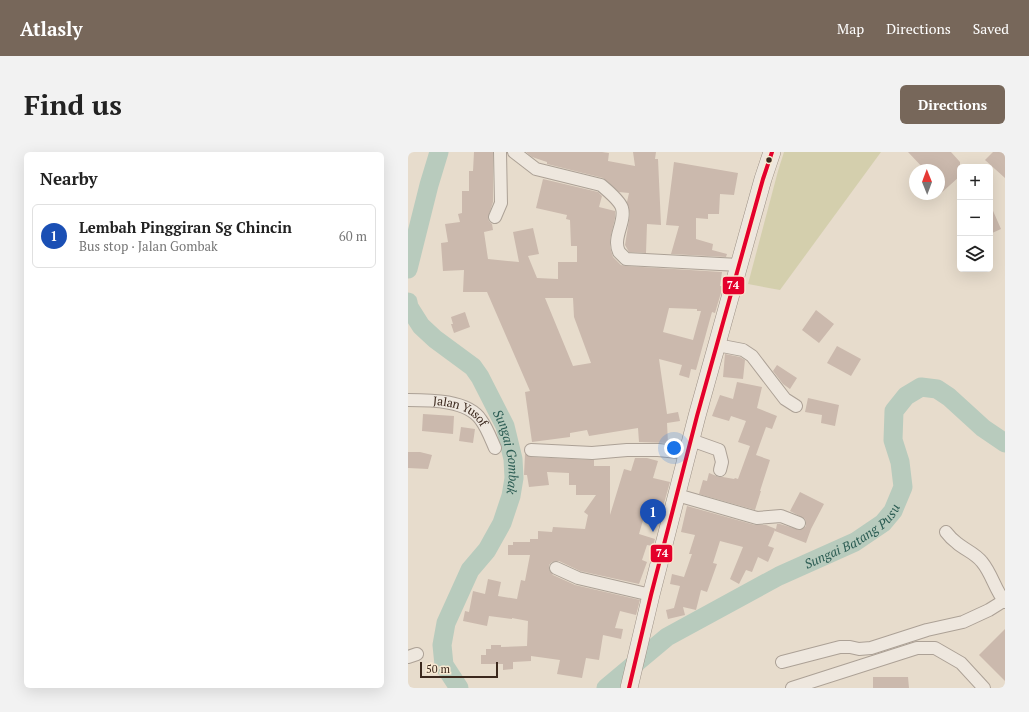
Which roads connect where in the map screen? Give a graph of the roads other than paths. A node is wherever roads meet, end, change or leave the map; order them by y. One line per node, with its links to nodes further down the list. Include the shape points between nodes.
1 (500, 152): 4 (street, via 501,203)
2 (514, 152): 5 (street, via 536,169 601,185 608,190 622,207 617,241 619,252 626,259)
3 (772, 152): 5 (main road)
4 (495, 216)
5 (739, 264): 6 (main road)
6 (717, 345): 8 (street, via 743,350 752,356 785,398); 9 (main road)
7 (408, 400): 10 (street, Jalan Yusof, via 457,404 472,410 481,420)
8 (796, 406)
9 (689, 446): 11 (street, via 592,453); 12 (street, via 719,450 722,462); 13 (main road)
10 (495, 448)
11 (531, 450)
12 (720, 470)
13 (677, 495): 14 (street, via 757,518 781,516); 17 (main road)
14 (799, 523)
15 (946, 532): 18 (street, via 957,544 982,561 999,595)
16 (556, 568): 17 (street, via 578,578)
17 (651, 595): 20 (main road)
18 (1005, 601): 19 (street, via 963,622 870,648 840,647)
19 (782, 662)
20 (630, 684)
21 (792, 688): 22 (street, via 917,648 935,648 961,662)
22 (984, 688)

